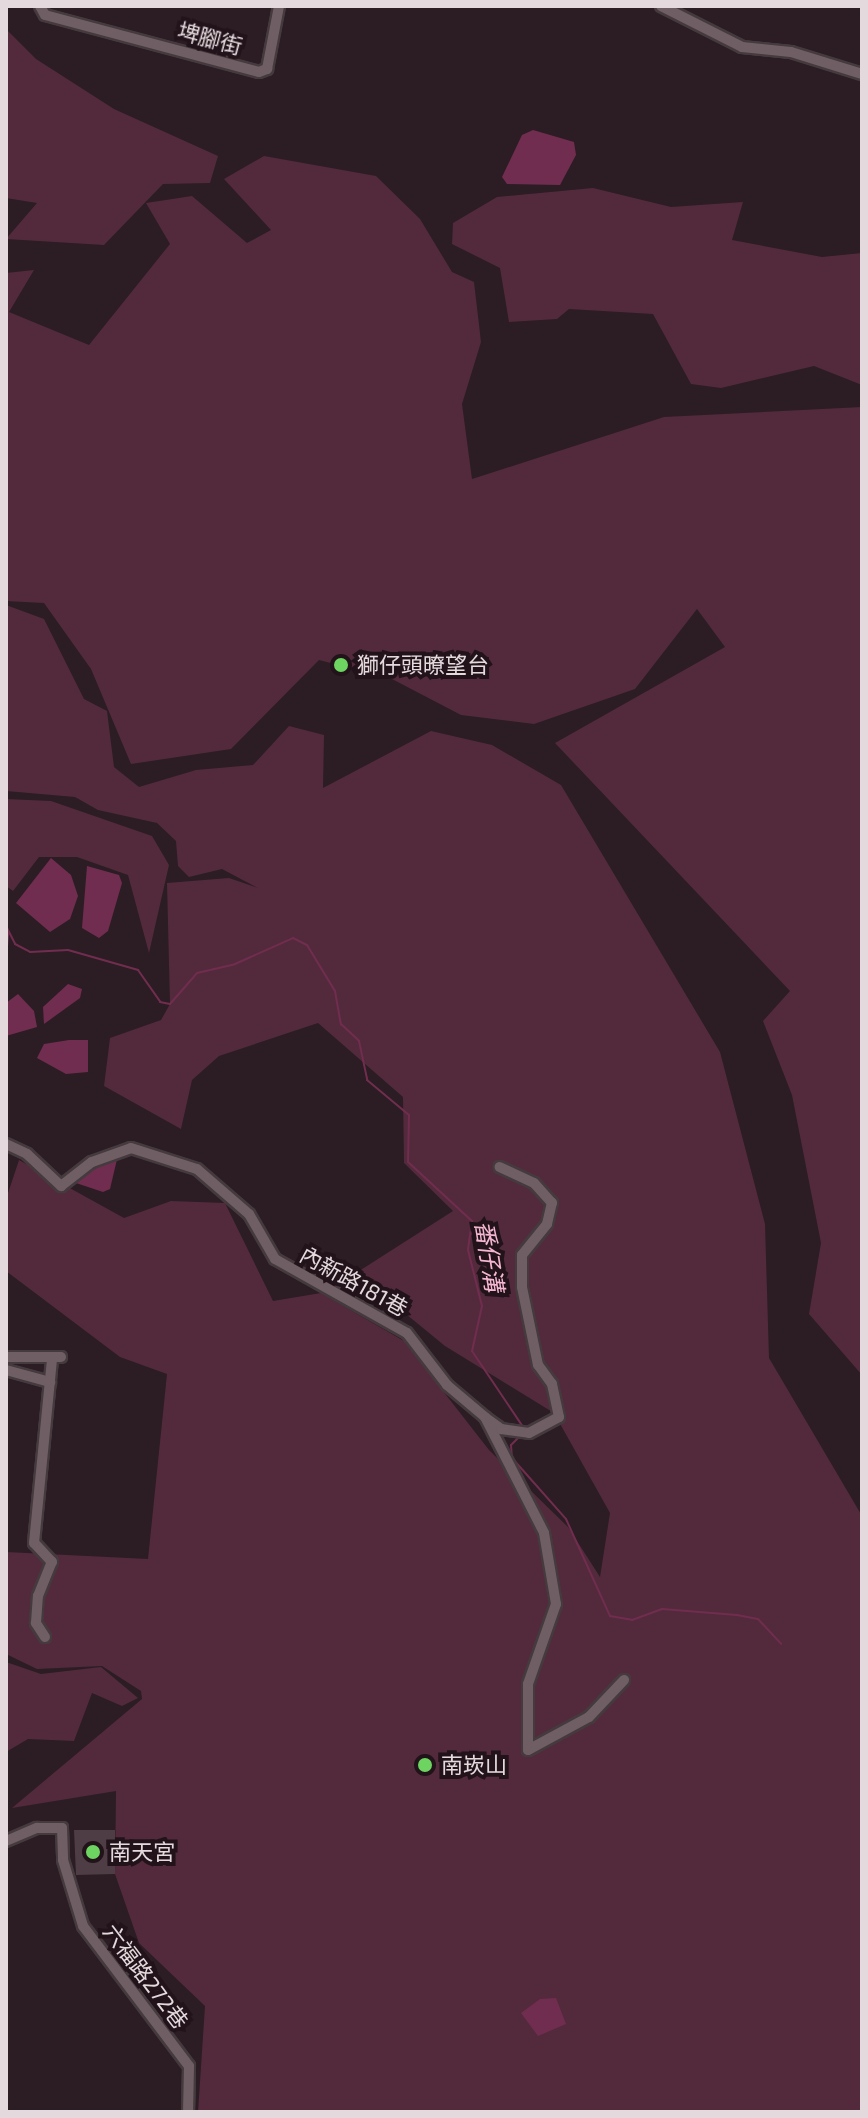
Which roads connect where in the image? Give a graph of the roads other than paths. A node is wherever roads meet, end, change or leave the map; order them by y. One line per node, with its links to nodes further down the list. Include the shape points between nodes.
1 (40, 6): 2 (street, 埤腳街, via 45,15 259,72 267,69)
2 (279, 6)
3 (661, 6): 4 (street, via 742,47 791,52)
4 (862, 74)
5 (6, 1144): 10 (street, 內新路181巷, via 27,1154 61,1186 92,1162 131,1148 197,1169 249,1214 275,1259 407,1333 447,1385)
6 (499, 1167): 10 (street, via 534,1183 552,1203 547,1224 522,1255 522,1287 538,1365 552,1384 559,1417 529,1433 501,1429)
7 (6, 1357): 9 (street, via 57,1359)
8 (6, 1370): 9 (street)
9 (50, 1382): 11 (street, via 34,1543 52,1562 38,1596 36,1623)
10 (485, 1417): 12 (street, 內新路181巷, via 544,1533 556,1604 528,1684 528,1750 545,1746 589,1717)
11 (45, 1637)
12 (624, 1680)
13 (6, 1841): 14 (street, 六福路272巷, via 37,1828 62,1828 63,1860 83,1926 189,2066)
14 (188, 2112)

